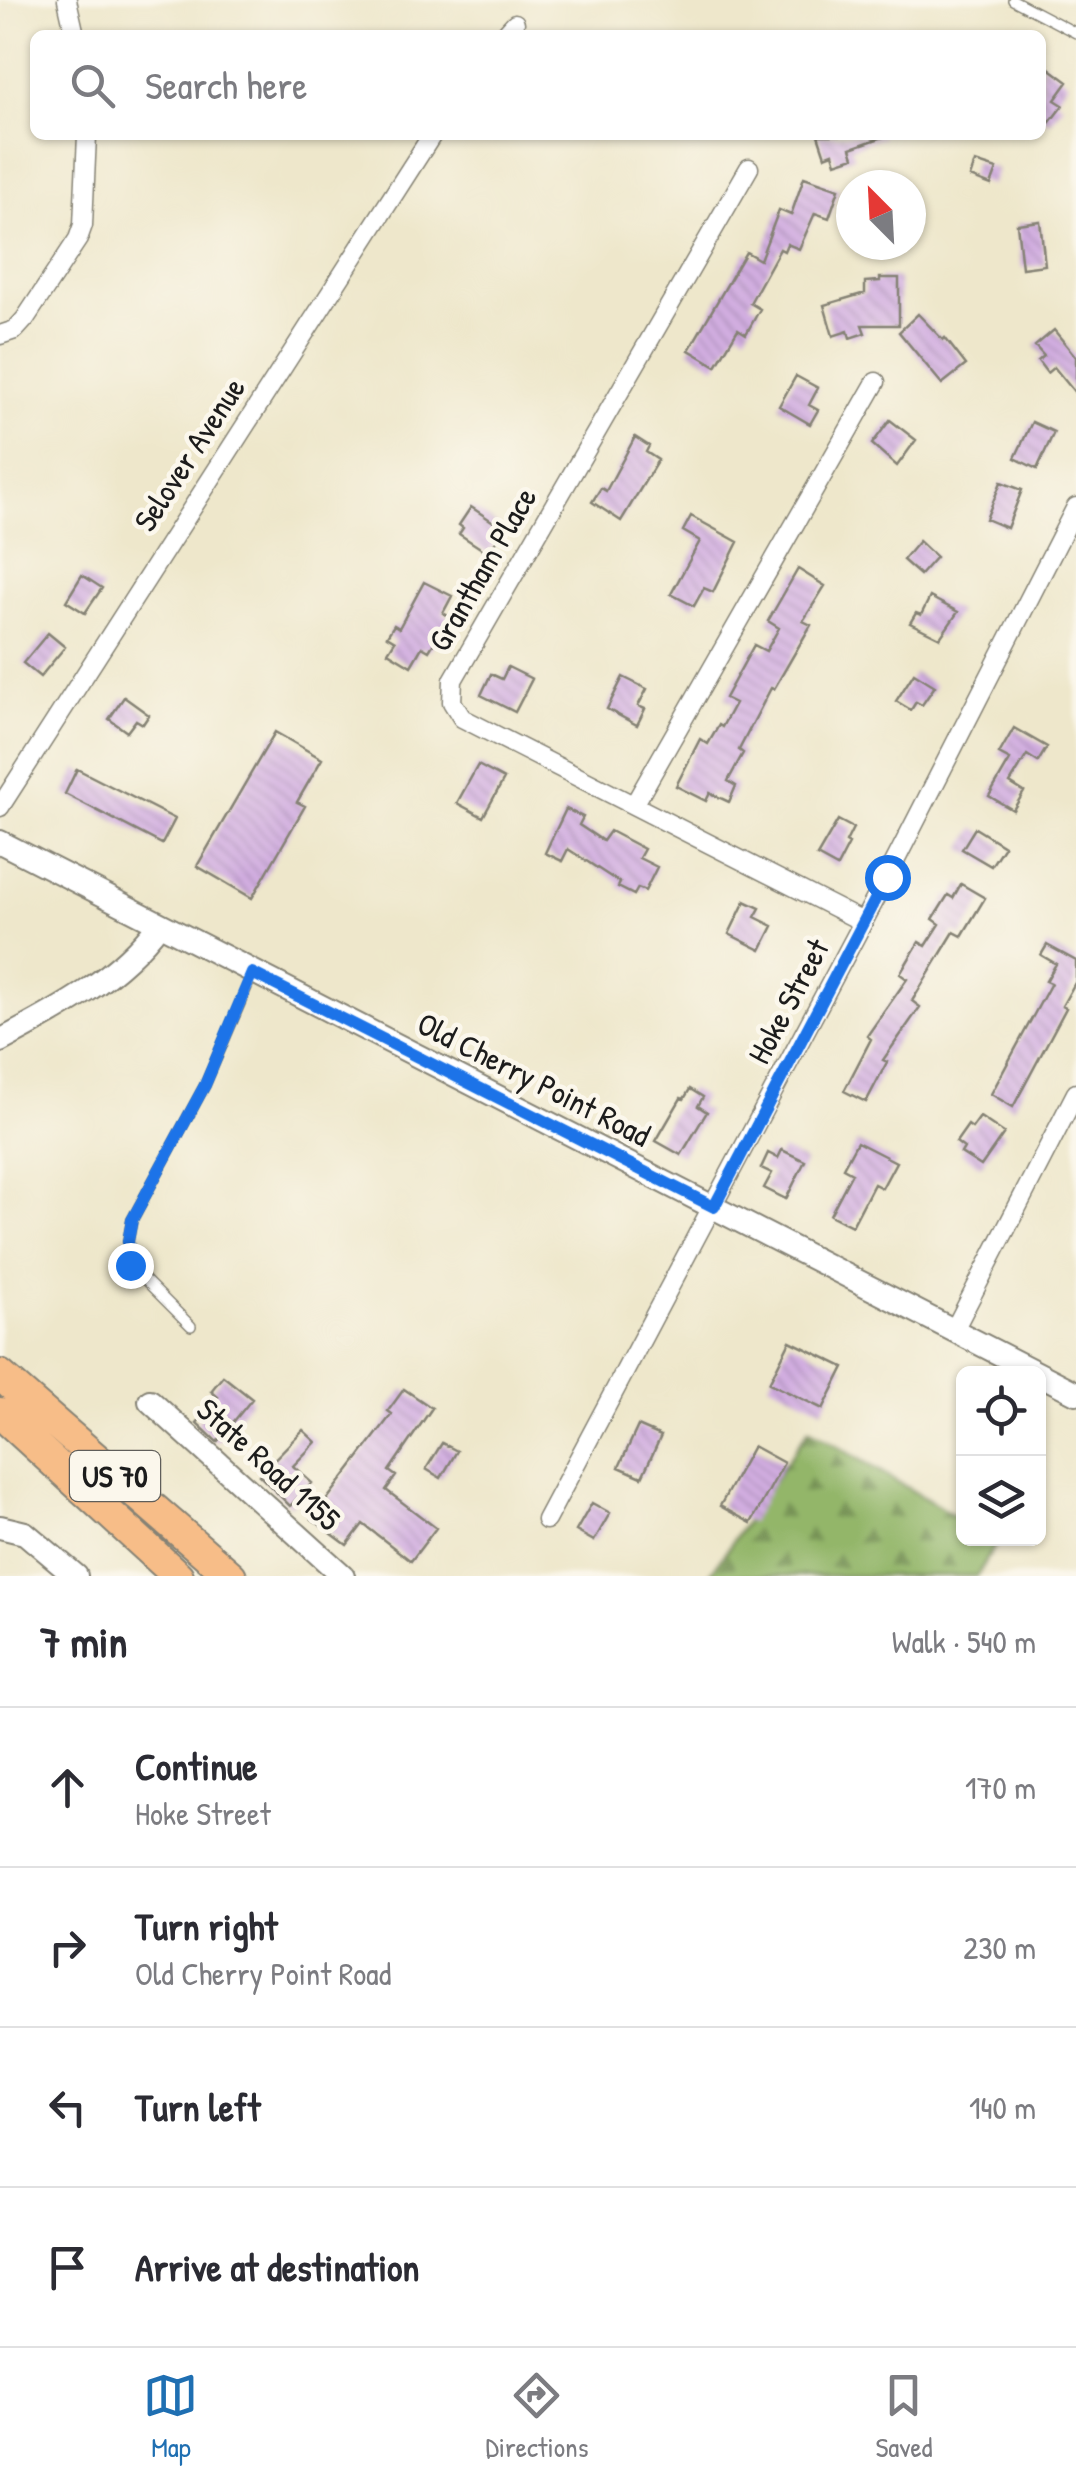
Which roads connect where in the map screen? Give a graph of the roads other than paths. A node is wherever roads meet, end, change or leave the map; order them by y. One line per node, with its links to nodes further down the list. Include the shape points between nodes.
1 (67, 0): 3 (street)
2 (1012, 0): 4 (lane)
3 (74, 30)
4 (1076, 33)
5 (88, 140): 8 (street, via 78,239 25,319)
6 (429, 140): 12 (street, Selover Avenue)
7 (748, 168): 11 (street, Grantham Place, via 453,680 452,702 462,718)
8 (0, 334)
9 (876, 382): 11 (street)
10 (1076, 508): 14 (street, Hoke Street)
11 (634, 805): 14 (street, Grantham Place)
12 (0, 807)
13 (0, 842): 15 (street, Old Cherry Point Road)
14 (863, 922): 19 (street, Hoke Street)
15 (159, 924): 16 (street, Old Cherry Point Road); 17 (street, via 135,954 92,988)
16 (252, 973): 19 (street, Old Cherry Point Road); 20 (lane, via 205,1085 132,1220 128,1241 130,1265)
17 (0, 1040)
18 (1076, 1093): 21 (street)
19 (714, 1207): 21 (street, Old Cherry Point Road); 26 (street, Hoke Street)
20 (191, 1326)
21 (954, 1330): 23 (street, Old Cherry Point Road)
22 (0, 1375): 30 (highway, US 70)
23 (1076, 1393)
24 (150, 1400): 31 (street, State Road 1155)
25 (0, 1412): 29 (highway)
26 (546, 1520)
27 (0, 1528): 28 (street, via 25,1532)
28 (76, 1576)
29 (178, 1576)
30 (231, 1576)
31 (343, 1576)

